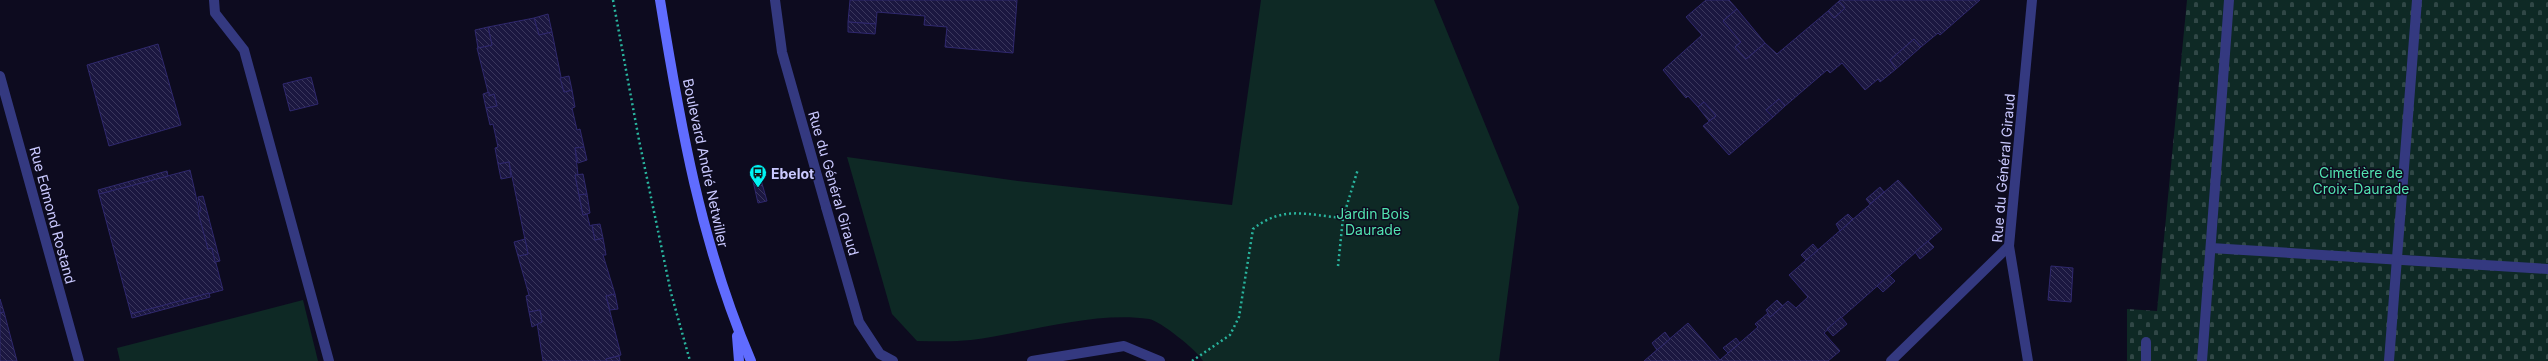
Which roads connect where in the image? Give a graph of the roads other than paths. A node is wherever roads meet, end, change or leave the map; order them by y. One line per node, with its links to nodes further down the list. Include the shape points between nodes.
1 (214, 0): 15 (street, via 215,13 244,50)
2 (660, 0): 12 (main road, Boulevard André Netwiller, via 690,167 716,271)
3 (775, 0): 18 (street, Rue du Général Giraud, via 782,52 859,322 880,354)
4 (2032, 0): 8 (street, Rue du Général Giraud)
5 (2229, 0): 9 (street)
6 (2417, 0): 10 (street)
7 (0, 76): 14 (street, Rue Edmond Rostand)
8 (2009, 246): 21 (street); 22 (street, Rue du Général Giraud)
9 (2211, 248): 10 (street); 24 (street)
10 (2398, 258): 11 (street); 25 (street)
11 (2548, 270)
12 (737, 328): 16 (main road, Boulevard André Netwiller); 17 (main road, Boulevard André Netwiller)
13 (2146, 342): 23 (street)
14 (78, 361)
15 (329, 361)
16 (739, 361)
17 (750, 361)
18 (892, 361)
19 (1032, 361): 20 (street, via 1124,346)
20 (1160, 361)
21 (1891, 361)
22 (2028, 361)
23 (2146, 361)
24 (2202, 361)
25 (2389, 361)

